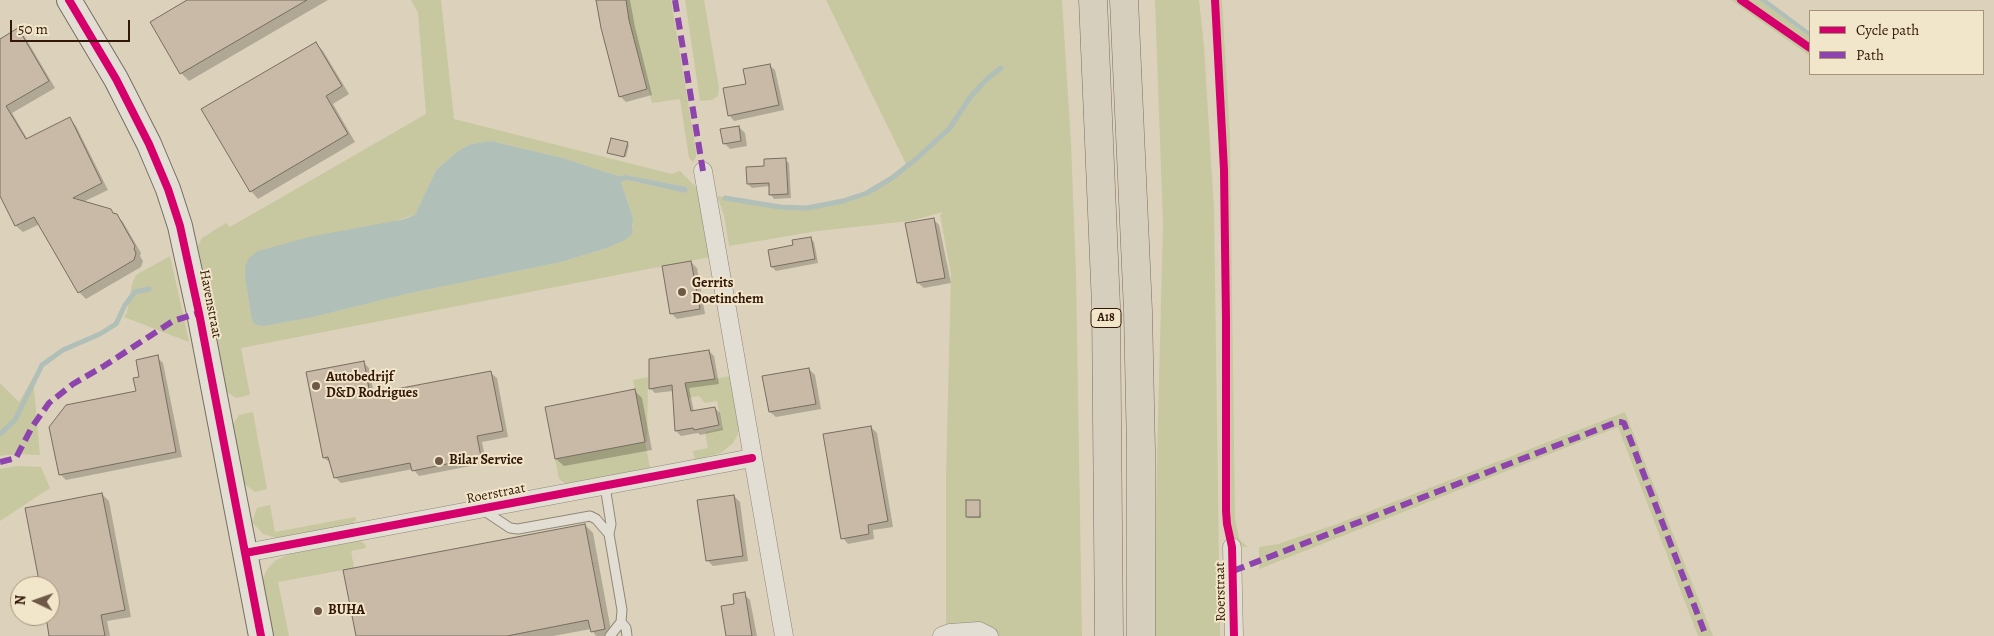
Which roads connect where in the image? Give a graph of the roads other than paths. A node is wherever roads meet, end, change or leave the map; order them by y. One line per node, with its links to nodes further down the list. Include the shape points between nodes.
1 (69, 0): 10 (street, Havenstraat, via 116,79 149,144 180,226)
2 (1093, 0): 18 (highway, A18, via 1106,306)
3 (1124, 0): 19 (highway, A18, via 1138,311)
4 (703, 172): 5 (street)
5 (752, 458): 6 (street, Roerstraat); 15 (street)
6 (605, 486): 7 (street, Roerstraat); 8 (lane, via 611,524)
7 (482, 510): 8 (lane, via 510,528 518,529 590,516); 10 (street, Roerstraat)
8 (609, 534): 11 (lane, via 622,600)
9 (1232, 547): 20 (street, Roerstraat)
10 (245, 553): 12 (street, Havenstraat)
11 (621, 622): 13 (lane); 14 (lane)
12 (261, 636)
13 (610, 636)
14 (627, 636)
15 (784, 636)
16 (942, 636): 17 (street, via 979,631)
17 (990, 636)
18 (1109, 636)
19 (1141, 636)
20 (1234, 636)

